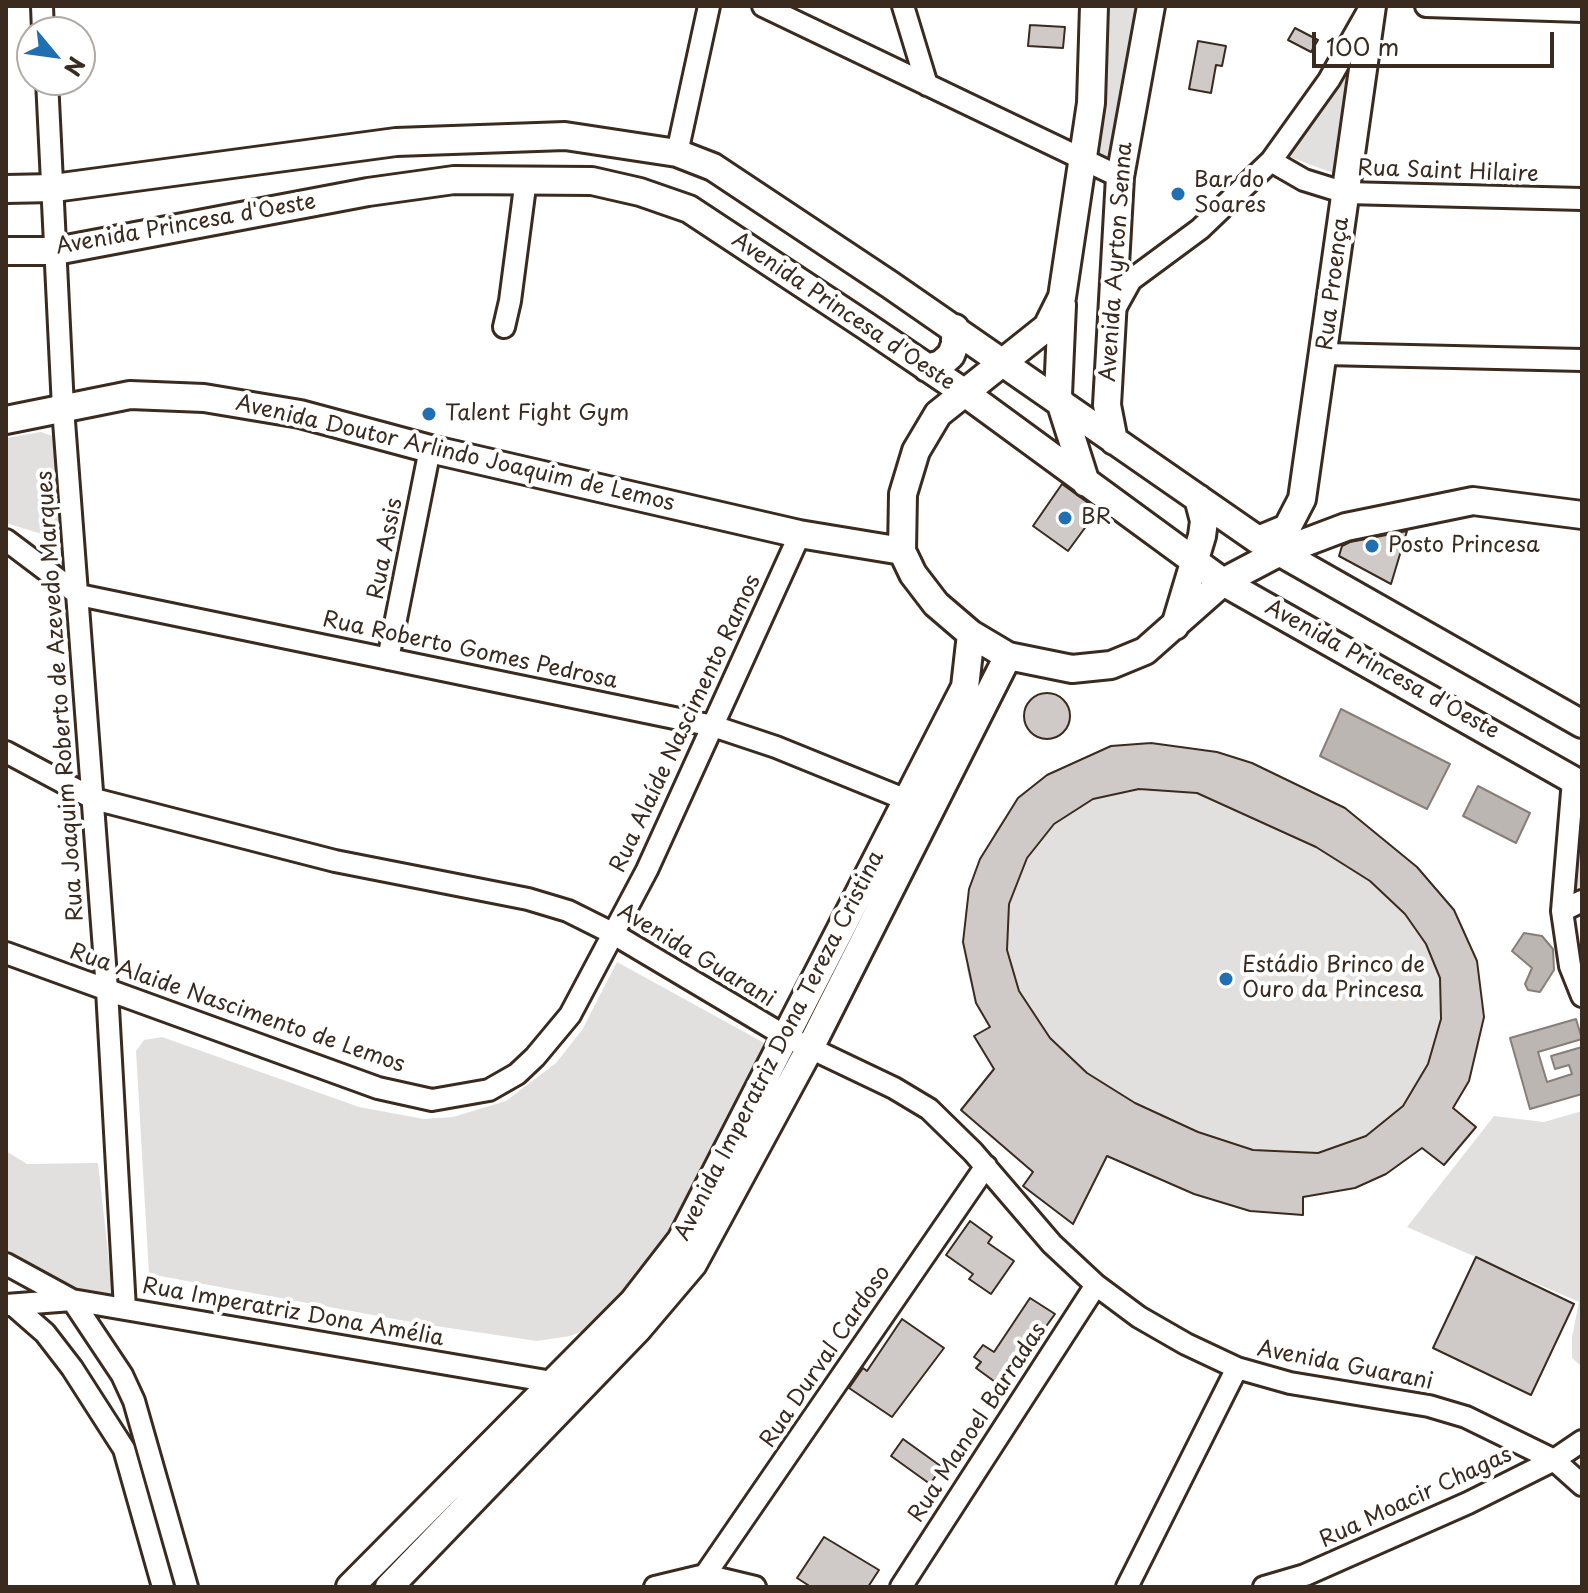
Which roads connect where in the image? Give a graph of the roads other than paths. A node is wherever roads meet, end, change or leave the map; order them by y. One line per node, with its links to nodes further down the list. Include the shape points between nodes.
1 (709, 6): 11 (street)
2 (763, 6): 9 (street)
3 (903, 6): 9 (street)
4 (1094, 6): 12 (main road, Avenida Ayrton Senna, via 1091,103)
5 (1149, 6): 14 (main road, Avenida Ayrton Senna)
6 (1371, 6): 13 (street, via 1329,80); 18 (main road, Rua Proença)
7 (1426, 6): 8 (street)
8 (1582, 11)
9 (927, 85): 12 (street)
10 (48, 96): 16 (street, Rua Joaquim Roberto de Azevedo Marques)
11 (677, 153): 16 (main road, via 565,136 396,142); 27 (main road, via 713,167)
12 (1082, 159): 14 (street); 24 (main road, Avenida Ayrton Senna)
13 (1271, 161): 18 (street, Rua Saint Hilaire, via 1304,180); 23 (street, via 1200,229)
14 (1120, 177): 20 (main road, Avenida Ayrton Senna)
15 (526, 179): 22 (main road, Avenida Princesa d'Oeste, via 454,180 368,192); 26 (street); 31 (main road, Avenida Princesa d'Oeste, via 592,181 689,209)
16 (54, 188): 17 (main road); 22 (street, Rua Joaquim Roberto de Azevedo Marques)
17 (6, 189)
18 (1346, 193): 19 (street, Rua Saint Hilaire); 28 (main road, Rua Proença)
19 (1582, 199)
20 (1116, 229): 23 (street, via 1128,251); 25 (main road, Avenida Ayrton Senna)
21 (6, 251): 22 (main road, Avenida Princesa d'Oeste)
22 (56, 251): 34 (street, Rua Joaquim Roberto de Azevedo Marques)
23 (1157, 260): 25 (street, via 1131,280)
24 (1062, 297): 30 (main road, Avenida Ayrton Senna, via 1047,327); 33 (main road, via 1056,378)
25 (1115, 310): 36 (main road, Avenida Ayrton Senna, via 1107,405)
26 (504, 327)
27 (955, 328): 30 (main road); 31 (main road, via 951,355)
28 (1325, 354): 29 (street); 40 (main road, Rua Proença)
29 (1582, 360)
30 (1003, 361): 32 (main road, Avenida Ayrton Senna); 33 (main road)
31 (927, 368): 32 (main road, Avenida Princesa d'Oeste)
32 (965, 393): 38 (main road, Avenida Princesa d'Oeste); 46 (main road, Avenida Ayrton Senna, via 938,414 916,451 903,494)
33 (1060, 402): 36 (main road); 38 (main road)
34 (63, 408): 35 (main road, Avenida Doutor Arlindo Joaquim de Lemos); 37 (main road, Avenida Doutor Arlindo Joaquim de Lemos, via 130,395 204,398 300,414); 49 (street, Rua Joaquim Roberto de Azevedo Marques)
35 (6, 420)
36 (1114, 441): 39 (main road)
37 (430, 449): 43 (main road, Avenida Doutor Arlindo Joaquim de Lemos); 53 (street, Rua Assis)
38 (1086, 483): 47 (main road, Avenida Princesa d'Oeste)
39 (1198, 498): 45 (main road); 47 (main road, via 1204,521)
40 (1302, 499): 42 (main road, via 1314,519); 45 (main road, Rua Proença, via 1287,528)
41 (1582, 515): 42 (main road, via 1473,501)
42 (1333, 532): 45 (main road)
43 (800, 534): 46 (main road, Avenida Doutor Arlindo Joaquim de Lemos); 55 (street, Rua Alaíde Nascimento Ramos)
44 (6, 540): 49 (street, Rua Roberto Gomes Pedrosa)
45 (1269, 546): 48 (main road); 54 (main road)
46 (902, 551): 51 (main road, via 936,604)
47 (1193, 562): 48 (main road, Avenida Princesa d'Oeste); 50 (main road)
48 (1223, 582): 50 (main road); 57 (main road, Avenida Princesa d'Oeste)
49 (79, 595): 53 (street, Rua Roberto Gomes Pedrosa); 58 (street, Rua Joaquim Roberto de Azevedo Marques)
50 (1174, 629): 52 (main road, via 1145,651 1111,665 1072,669)
51 (971, 634): 52 (main road); 59 (main road, Avenida Imperatriz Dona Tereza Cristina, via 965,687)
52 (1008, 656): 59 (main road, Avenida Imperatriz Dona Tereza Cristina)
53 (388, 659): 55 (street, Rua Roberto Gomes Pedrosa)
54 (1582, 724)
55 (713, 726): 59 (street, Rua Roberto Gomes Pedrosa); 62 (street, Rua Alaíde Nascimento Ramos)
56 (6, 752): 58 (street, Avenida Guarani)
57 (1578, 782): 61 (street)
58 (94, 799): 62 (street, Avenida Guarani, via 335,861 528,899); 64 (street, Rua Joaquim Roberto de Azevedo Marques)
59 (918, 804): 66 (main road, Avenida Imperatriz Dona Tereza Cristina); 67 (main road, Avenida Imperatriz Dona Tereza Cristina)
60 (1582, 901): 61 (street)
61 (1562, 911): 65 (street, via 1570,966)
62 (612, 933): 64 (street, Rua Alaide Nascimento de Lemos, via 555,1035 517,1074 489,1090 461,1097 432,1100 378,1088); 66 (street, Avenida Guarani)
63 (6, 953): 64 (street, Rua Alaide Nascimento de Lemos)
64 (107, 990): 73 (street, Rua Joaquim Roberto de Azevedo Marques)
65 (1582, 996)
66 (785, 1036): 67 (street, Avenida Guarani); 75 (main road, Avenida Imperatriz Dona Tereza Cristina, via 681,1240 653,1281)
67 (810, 1048): 68 (street, Avenida Guarani, via 929,1109); 76 (main road, Avenida Imperatriz Dona Tereza Cristina, via 693,1264)
68 (986, 1166): 70 (street, Avenida Guarani, via 1052,1244); 80 (street, Rua Durval Cardoso)
69 (6, 1264): 71 (street, Rua Imperatriz Dona Amélia)
70 (1096, 1285): 74 (street, Avenida Guarani, via 1139,1317); 87 (street, Rua Manoel Barradas)
71 (72, 1300): 72 (street); 73 (street, Rua Imperatriz Dona Amélia); 82 (street, via 134,1401)
72 (10, 1305): 81 (street, via 45,1333 97,1402 124,1449)
73 (125, 1309): 75 (street, Rua Imperatriz Dona Amélia)
74 (1237, 1368): 78 (street, Avenida Guarani, via 1290,1383 1441,1409); 88 (street)
75 (552, 1381): 76 (street, Rua Imperatriz Dona Amélia); 83 (main road, Avenida Imperatriz Dona Tereza Cristina)
76 (579, 1388): 84 (main road, Avenida Imperatriz Dona Tereza Cristina)
77 (1582, 1441): 78 (street, Rua Moacir Chagas)
78 (1554, 1460): 79 (street, Avenida Guarani); 89 (street, Rua Moacir Chagas, via 1360,1551)
79 (1582, 1485)
80 (705, 1575): 85 (street); 86 (street)
81 (163, 1587)
82 (187, 1587)
83 (350, 1587)
84 (389, 1587)
85 (655, 1587)
86 (755, 1587)
87 (901, 1587)
88 (1127, 1587)
89 (1264, 1587)

